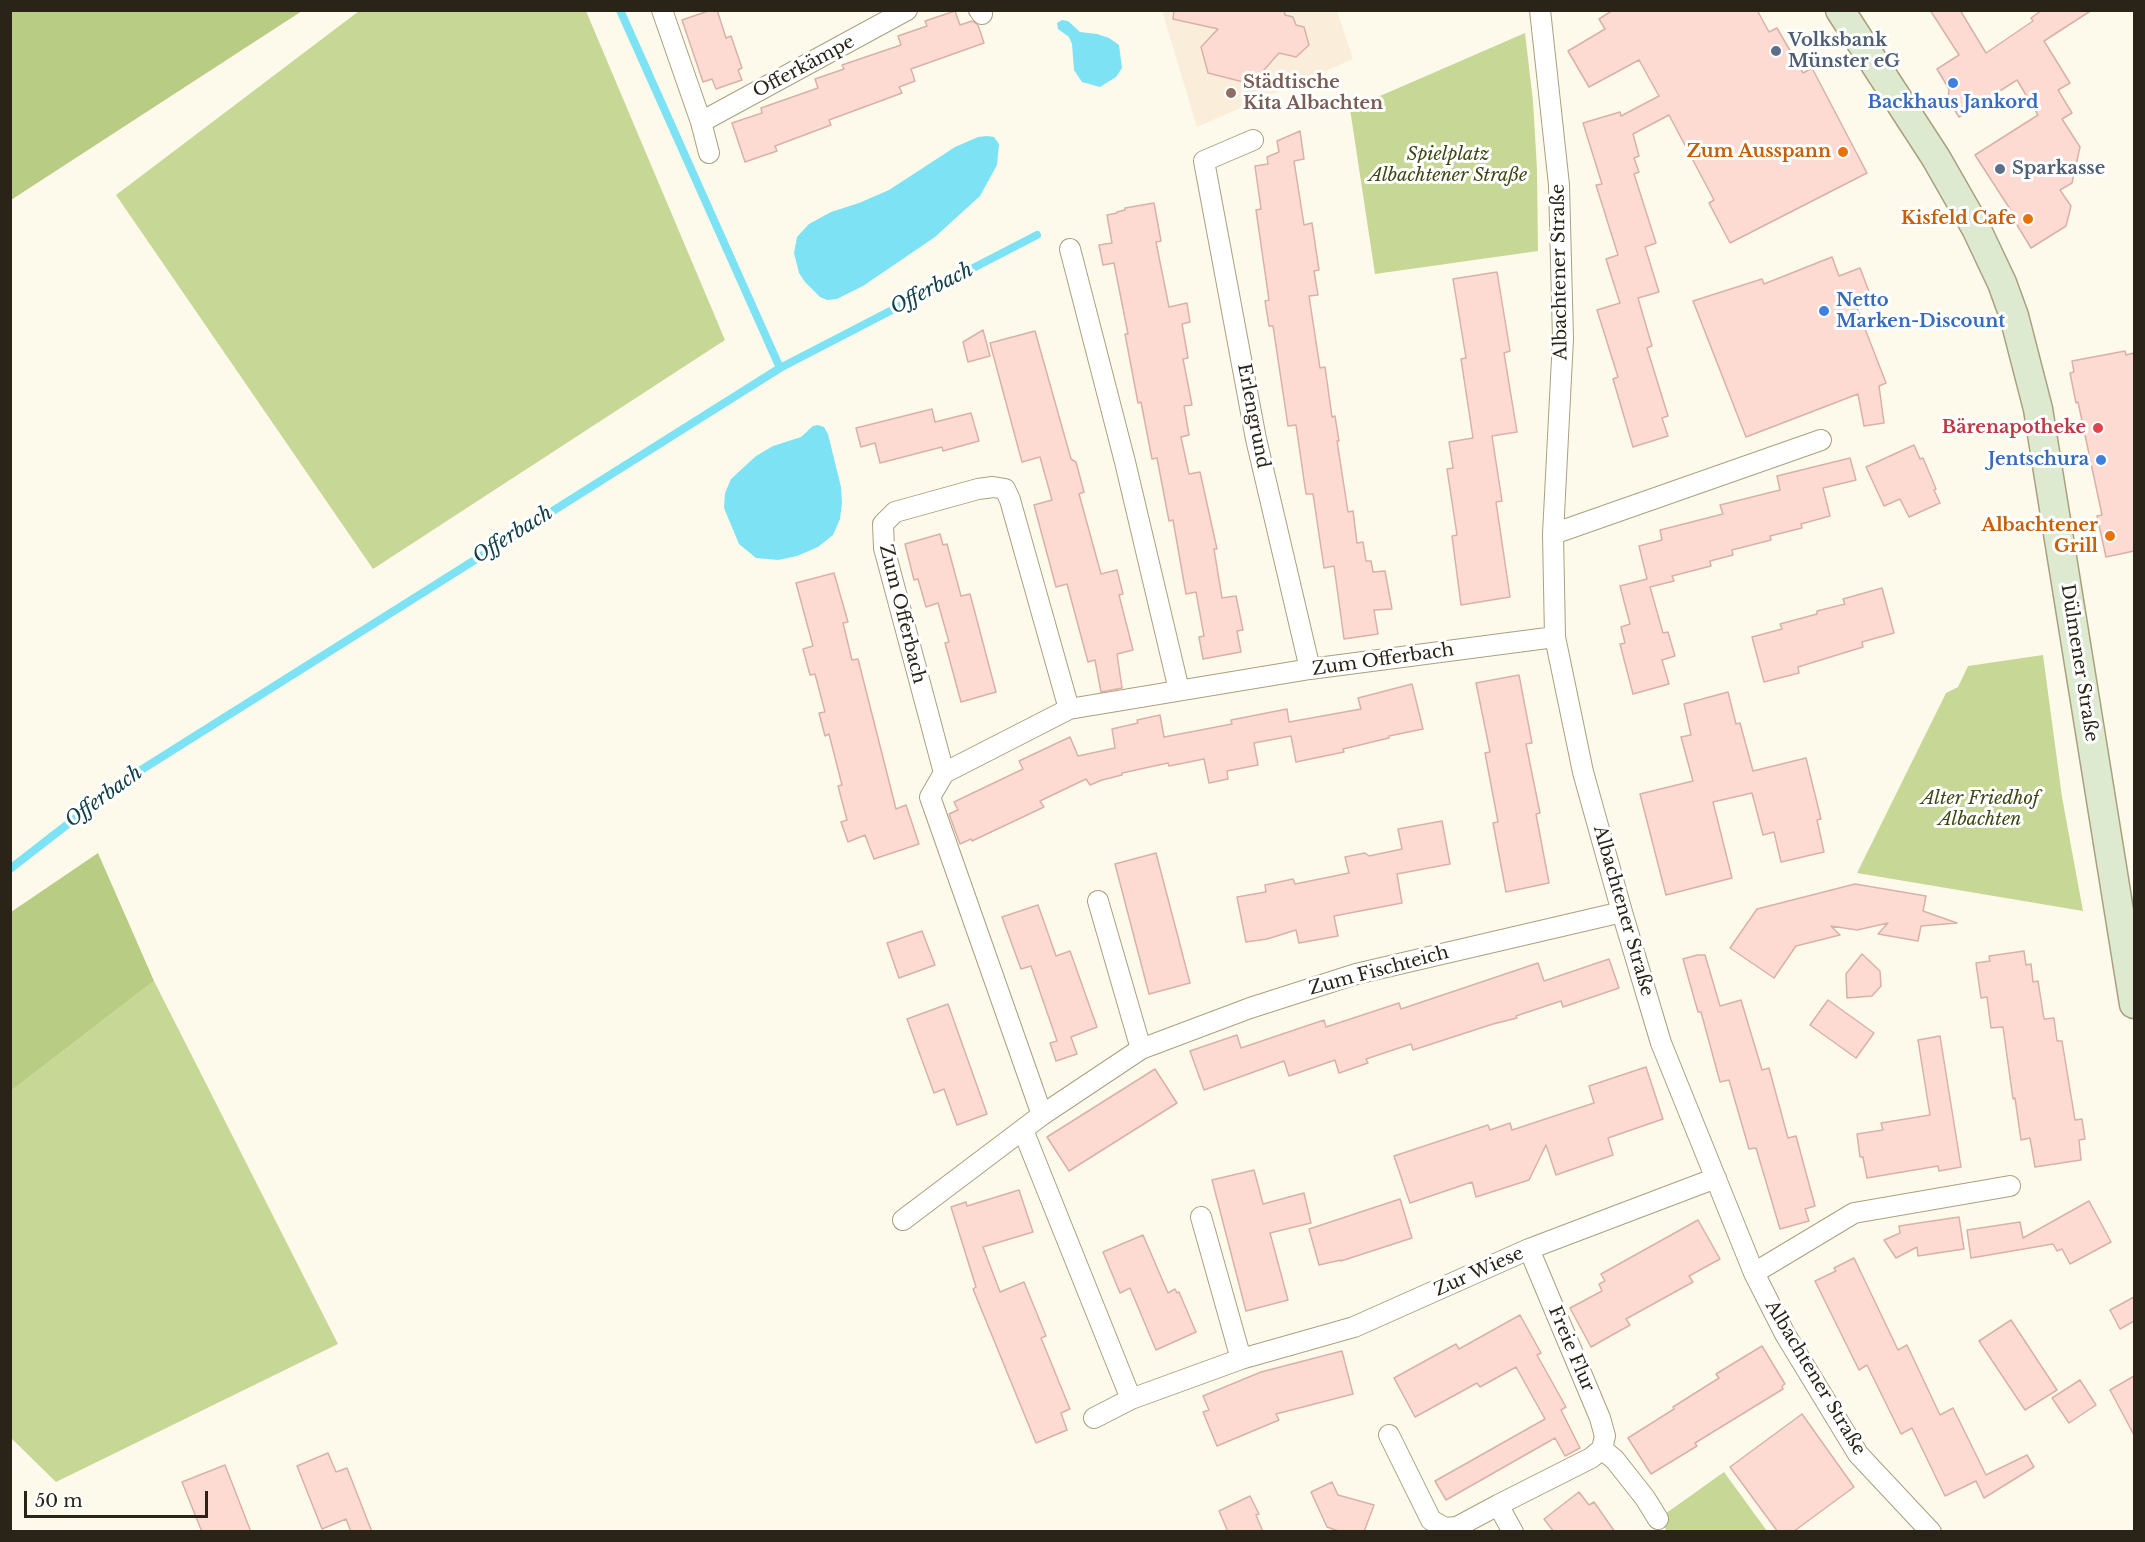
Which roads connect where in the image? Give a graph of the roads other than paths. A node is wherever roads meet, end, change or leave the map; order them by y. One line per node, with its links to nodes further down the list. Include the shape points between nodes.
1 (662, 10): 5 (street)
2 (907, 10): 5 (street, Offerkämpe)
3 (1540, 10): 10 (street, Albachtener Straße, via 1559,185 1563,339)
4 (1840, 10): 18 (main road, Dülmener Straße, via 1936,158 1976,228 2014,316 2038,409)
5 (701, 122): 7 (street)
6 (1253, 140): 12 (street, Erlengrund, via 1204,161 1256,439)
7 (709, 153)
8 (1070, 249): 13 (street)
9 (1821, 440): 10 (street)
10 (1553, 534): 11 (street, Albachtener Straße)
11 (1555, 637): 12 (street, Zum Offerbach); 17 (street, Albachtener Straße, via 1583,772)
12 (1310, 669): 13 (street, Zum Offerbach)
13 (1179, 690): 14 (street, Zum Offerbach)
14 (1069, 709): 15 (street, Zum Offerbach); 15 (street, Zum Offerbach, via 1005,489 978,489 895,512 883,524 884,548)
15 (944, 773): 20 (street, via 930,797)
16 (1098, 901): 19 (street)
17 (1622, 912): 19 (street, Zum Fischteich, via 1356,974); 22 (street, Albachtener Straße, via 1661,1043)
18 (2134, 1004)
19 (1141, 1049): 20 (street, Zum Fischteich)
20 (1042, 1115): 21 (street, Zum Fischteich)
21 (1023, 1130): 25 (street, Zum Fischteich); 29 (street)
22 (1716, 1178): 26 (street, Zur Wiese); 27 (street, Albachtener Straße)
23 (2010, 1186): 27 (street, via 1854,1213)
24 (1201, 1217): 28 (street)
25 (903, 1220)
26 (1529, 1249): 28 (street, Zur Wiese, via 1354,1327); 32 (street, Freie Flur, via 1600,1418 1605,1436)
27 (1754, 1273): 36 (street, Albachtener Straße, via 1785,1334 1858,1454)
28 (1241, 1359): 29 (street, Zur Wiese)
29 (1131, 1399): 30 (street, Zur Wiese)
30 (1094, 1418)
31 (1389, 1435): 33 (street, via 1431,1520 1445,1528 1457,1527)
32 (1602, 1449): 33 (street); 34 (street)
33 (1498, 1505): 35 (street)
34 (1658, 1519)
35 (1513, 1532)
36 (1931, 1532)

